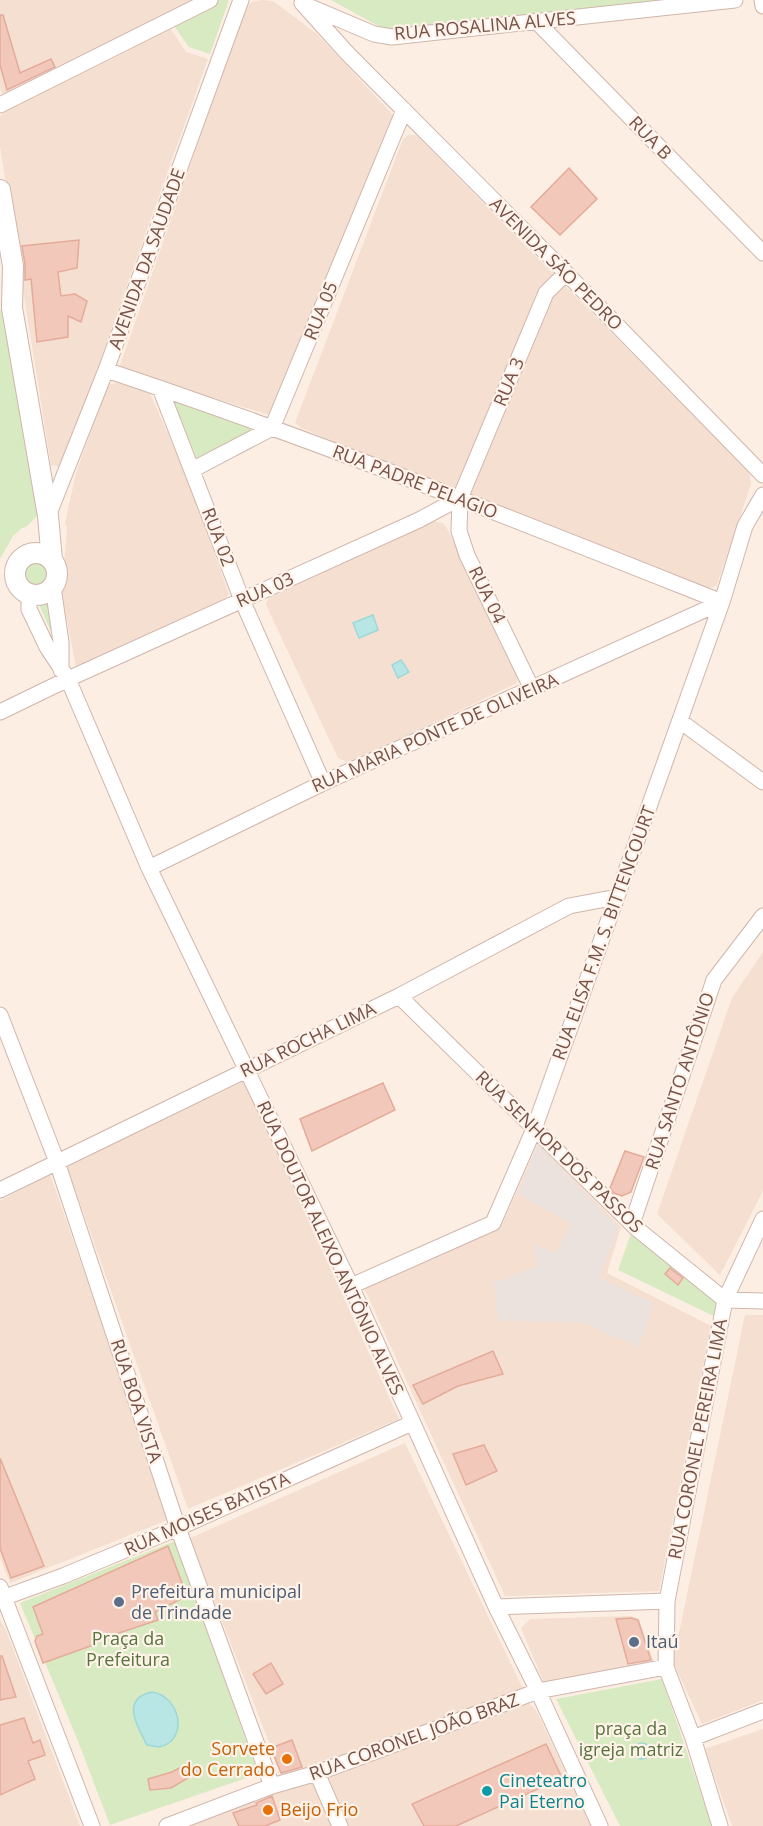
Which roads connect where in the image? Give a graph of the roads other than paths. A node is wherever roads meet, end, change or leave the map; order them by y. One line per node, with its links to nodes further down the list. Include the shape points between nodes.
1 (210, 0): 10 (street)
2 (241, 0): 17 (street, AVENIDA DA SAUDADE)
3 (735, 0): 8 (street, RUA ROSALINA ALVES)
4 (762, 0): 6 (street)
5 (300, 2): 7 (street, AVENIDA SÃO PEDRO); 9 (street, AVENIDA SÃO PEDRO)
6 (763, 6)
7 (344, 23): 8 (street, RUA ROSALINA ALVES, via 392,37); 9 (street)
8 (538, 23): 13 (street, RUA B)
9 (348, 54): 11 (street, AVENIDA SÃO PEDRO)
10 (0, 105)
11 (404, 110): 14 (street, AVENIDA SÃO PEDRO); 19 (street, RUA 05)
12 (0, 190): 16 (street, via 13,266)
13 (763, 253)
14 (566, 273): 21 (street, AVENIDA SÃO PEDRO); 23 (street, RUA 3, via 546,293)
15 (0, 278): 16 (street)
16 (12, 308): 24 (street)
17 (106, 370): 18 (street, RUA PADRE PELAGIO); 24 (street, AVENIDA DA SAUDADE)
18 (160, 388): 19 (street, RUA PADRE PELAGIO); 20 (street, RUA 02)
19 (272, 428): 20 (street); 23 (street, RUA PADRE PELAGIO)
20 (192, 470): 31 (street, RUA 02)
21 (763, 475)
22 (763, 495): 32 (street, RUA ELISA F.M. S. BITTENCOURT, via 746,526)
23 (460, 498): 31 (street, RUA 03); 32 (street, RUA PADRE PELAGIO); 34 (street, RUA 04, via 459,531 467,555)
24 (48, 516): 25 (street); 26 (street)
25 (29, 554): 26 (street, via 41,553); 27 (street)
26 (52, 560): 28 (street, via 58,576)
27 (8, 570): 30 (street)
28 (53, 587): 30 (street, via 40,595); 33 (street, RUA DOUTOR ALEIXO ANTÔNIO ALVES)
29 (0, 590): 30 (street)
30 (25, 591): 33 (street, RUA DOUTOR ALEIXO ANTÔNIO ALVES, via 28,609)
31 (242, 600): 33 (street, RUA 03); 38 (street, RUA 02)
32 (722, 602): 34 (street, RUA MARIA PONTE DE OLIVEIRA); 36 (street, RUA ELISA F.M. S. BITTENCOURT)
33 (64, 674): 35 (street, RUA 03); 39 (street, RUA DOUTOR ALEIXO ANTÔNIO ALVES)
34 (532, 689): 38 (street, RUA MARIA PONTE DE OLIVEIRA)
35 (0, 712)
36 (680, 721): 37 (street); 40 (street, RUA ELISA F.M. S. BITTENCOURT)
37 (763, 782)
38 (323, 783): 39 (street, RUA MARIA PONTE DE OLIVEIRA)
39 (149, 868): 44 (street, RUA DOUTOR ALEIXO ANTÔNIO ALVES)
40 (617, 897): 42 (street, RUA ROCHA LIMA, via 569,906); 45 (street, RUA ELISA F.M. S. BITTENCOURT)
41 (763, 916): 49 (street, RUA SANTO ANTÔNIO, via 714,980)
42 (399, 996): 44 (street, RUA ROCHA LIMA); 45 (street, RUA SENHOR DOS PASSOS)
43 (0, 1015): 46 (street, RUA BOA VISTA)
44 (246, 1070): 46 (street, RUA ROCHA LIMA); 50 (street, RUA DOUTOR ALEIXO ANTÔNIO ALVES)
45 (534, 1129): 49 (street, RUA SENHOR DOS PASSOS); 50 (street, RUA ELISA F.M. S. BITTENCOURT, via 493,1223)
46 (57, 1162): 47 (street, RUA ROCHA LIMA); 54 (street, RUA BOA VISTA)
47 (0, 1190)
48 (763, 1219): 51 (street, RUA CORONEL PEREIRA LIMA)
49 (632, 1224): 51 (street, RUA SENHOR DOS PASSOS)
50 (351, 1286): 53 (street, RUA DOUTOR ALEIXO ANTÔNIO ALVES)
51 (725, 1300): 52 (street); 56 (street, RUA CORONEL PEREIRA LIMA)
52 (763, 1301)
53 (412, 1423): 54 (street, RUA MOISES BATISTA); 57 (street, RUA DOUTOR ALEIXO ANTÔNIO ALVES)
54 (178, 1528): 55 (street, RUA MOISES BATISTA, via 63,1576); 63 (street, RUA BOA VISTA)
55 (2, 1594): 64 (street)
56 (667, 1601): 57 (street); 58 (street, RUA CORONEL PEREIRA LIMA)
57 (496, 1607): 59 (street, RUA DOUTOR ALEIXO ANTÔNIO ALVES)
58 (666, 1667): 59 (street, RUA CORONEL JOÃO BRAZ); 61 (street)
59 (538, 1691): 62 (street, RUA CORONEL JOÃO BRAZ); 67 (street, RUA DOUTOR ALEIXO ANTÔNIO ALVES)
60 (763, 1711): 61 (street)
61 (693, 1738): 68 (street)
62 (317, 1773): 63 (street, RUA CORONEL JOÃO BRAZ); 66 (street)
63 (272, 1786): 65 (street, RUA CORONEL JOÃO BRAZ)
64 (92, 1826)
65 (166, 1826)
66 (340, 1826)
67 (600, 1826)
68 (720, 1826)

